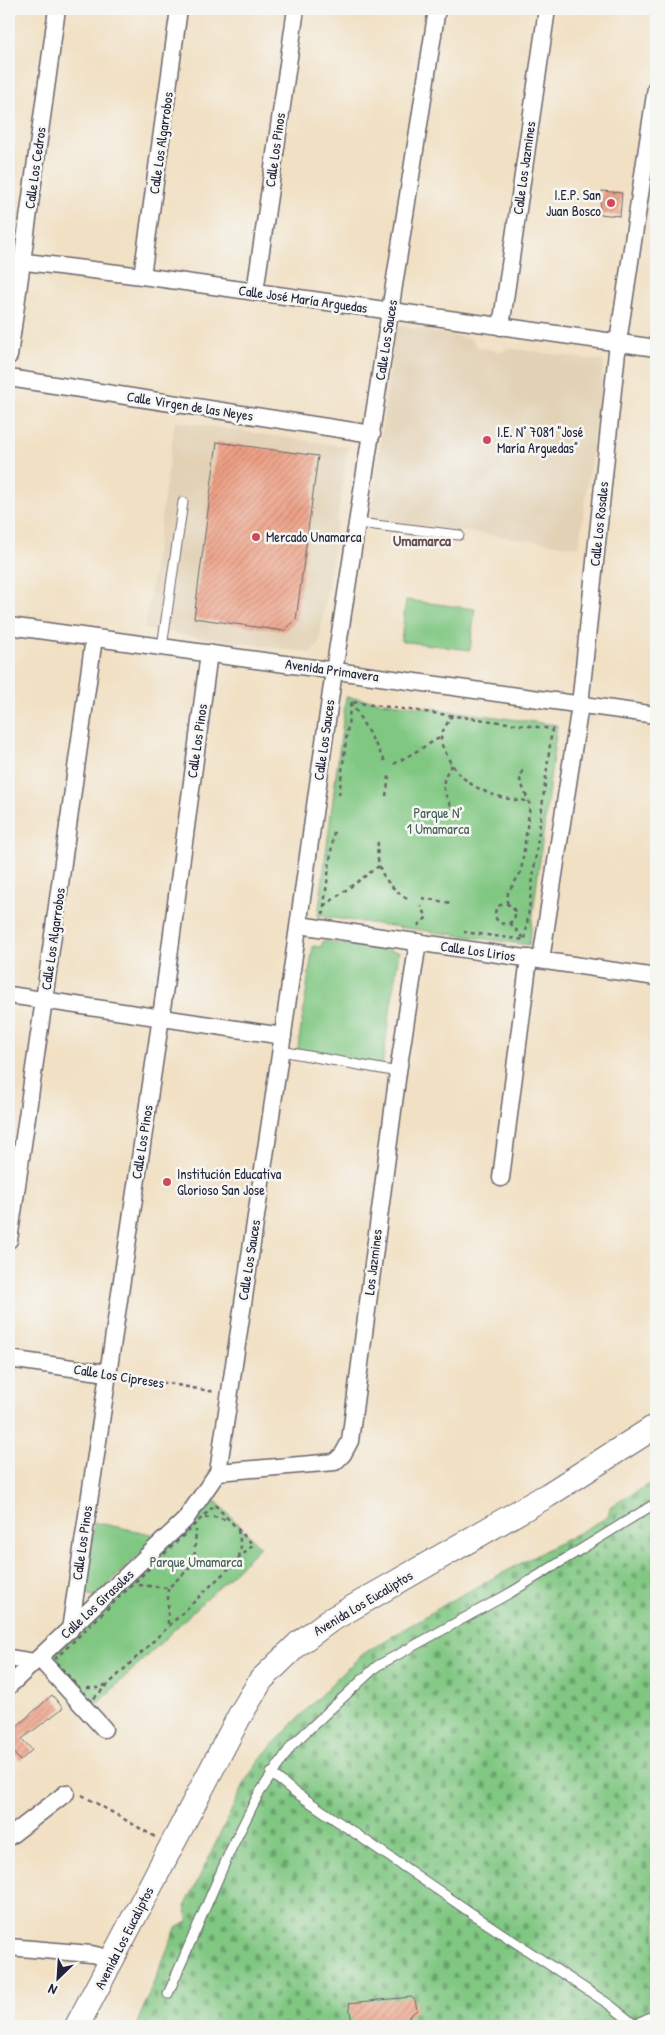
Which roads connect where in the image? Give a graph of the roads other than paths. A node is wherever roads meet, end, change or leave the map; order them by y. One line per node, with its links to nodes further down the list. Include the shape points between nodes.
1 (57, 9): 7 (street, Calle Los Cedros)
2 (179, 9): 8 (street, Calle Los Algarrobos)
3 (296, 9): 9 (street, Calle Los Pinos)
4 (437, 9): 10 (street, Calle Los Sauces)
5 (546, 9): 11 (street, Calle Los Jazmines)
6 (656, 88): 12 (street, Calle Los Rosales)
7 (15, 260): 8 (street, Calle José María Arguedas); 14 (street, Calle Los Cedros)
8 (142, 276): 9 (street, Calle José María Arguedas)
9 (255, 292): 10 (street, Calle José María Arguedas)
10 (390, 311): 11 (street, Calle José María Arguedas); 16 (street, Calle Los Sauces)
11 (501, 326): 12 (street, Calle José María Arguedas)
12 (618, 342): 13 (street, Calle José María Arguedas); 25 (street, Calle Los Rosales)
13 (656, 348)
14 (9, 356)
15 (9, 378): 16 (street, Calle Virgen de las Neyes)
16 (372, 434): 18 (street, Calle Los Sauces)
17 (183, 502): 22 (lane)
18 (358, 523): 19 (lane); 24 (street, Calle Los Sauces)
19 (459, 535)
20 (9, 626): 21 (street, Avenida Primavera)
21 (94, 638): 22 (street, Avenida Primavera); 32 (street, Calle Los Algarrobos)
22 (162, 647): 23 (street, Avenida Primavera)
23 (209, 654): 24 (street, Avenida Primavera); 33 (street, Calle Los Pinos)
24 (334, 671): 25 (street, Avenida Primavera); 27 (street, Calle Los Sauces)
25 (580, 705): 26 (street, Avenida Primavera); 29 (street, Calle Los Rosales)
26 (656, 715)
27 (299, 925): 28 (street, Calle Los Lirios); 34 (street, Calle Los Sauces)
28 (418, 942): 29 (street, Calle Los Lirios); 35 (street, Los Jazmines)
29 (535, 959): 30 (street, Calle Los Lirios); 36 (street, Calle Los Rosales)
30 (656, 977)
31 (9, 995): 32 (street)
32 (44, 1000): 33 (street); 37 (street, Calle Los Algarrobos)
33 (161, 1017): 34 (street); 39 (street, Calle Los Pinos)
34 (282, 1043): 35 (lane); 41 (street, Calle Los Sauces)
35 (398, 1072): 41 (street, Los Jazmines, via 350,1441 335,1462)
36 (501, 1178)
37 (9, 1240)
38 (9, 1359): 39 (street, Calle Los Cipreses)
39 (107, 1373): 43 (street, Calle Los Pinos)
40 (656, 1426): 52 (street, Avenida Los Eucaliptos, via 548,1495 329,1621 298,1644 262,1680 239,1716)
41 (218, 1472): 43 (street, Calle Los Girasoles, via 185,1520)
42 (656, 1503): 48 (lane, via 510,1593 377,1666 292,1745)
43 (70, 1630): 45 (street, Calle Los Girasoles)
44 (9, 1658): 45 (street)
45 (36, 1660): 46 (street, Calle Los Girasoles); 47 (street)
46 (9, 1686)
47 (104, 1729)
48 (271, 1773): 53 (lane, via 230,1851); 58 (lane)
49 (66, 1793): 50 (street)
50 (9, 1836)
51 (9, 1948): 52 (street, via 91,1954)
52 (113, 1959): 54 (street, Avenida Los Eucaliptos)
53 (168, 1994)
54 (91, 2003): 56 (street, Avenida Los Eucaliptos); 57 (street, Avenida Los Eucaliptos)
55 (656, 2014): 58 (lane)
56 (77, 2026)
57 (82, 2026)
58 (636, 2026)

